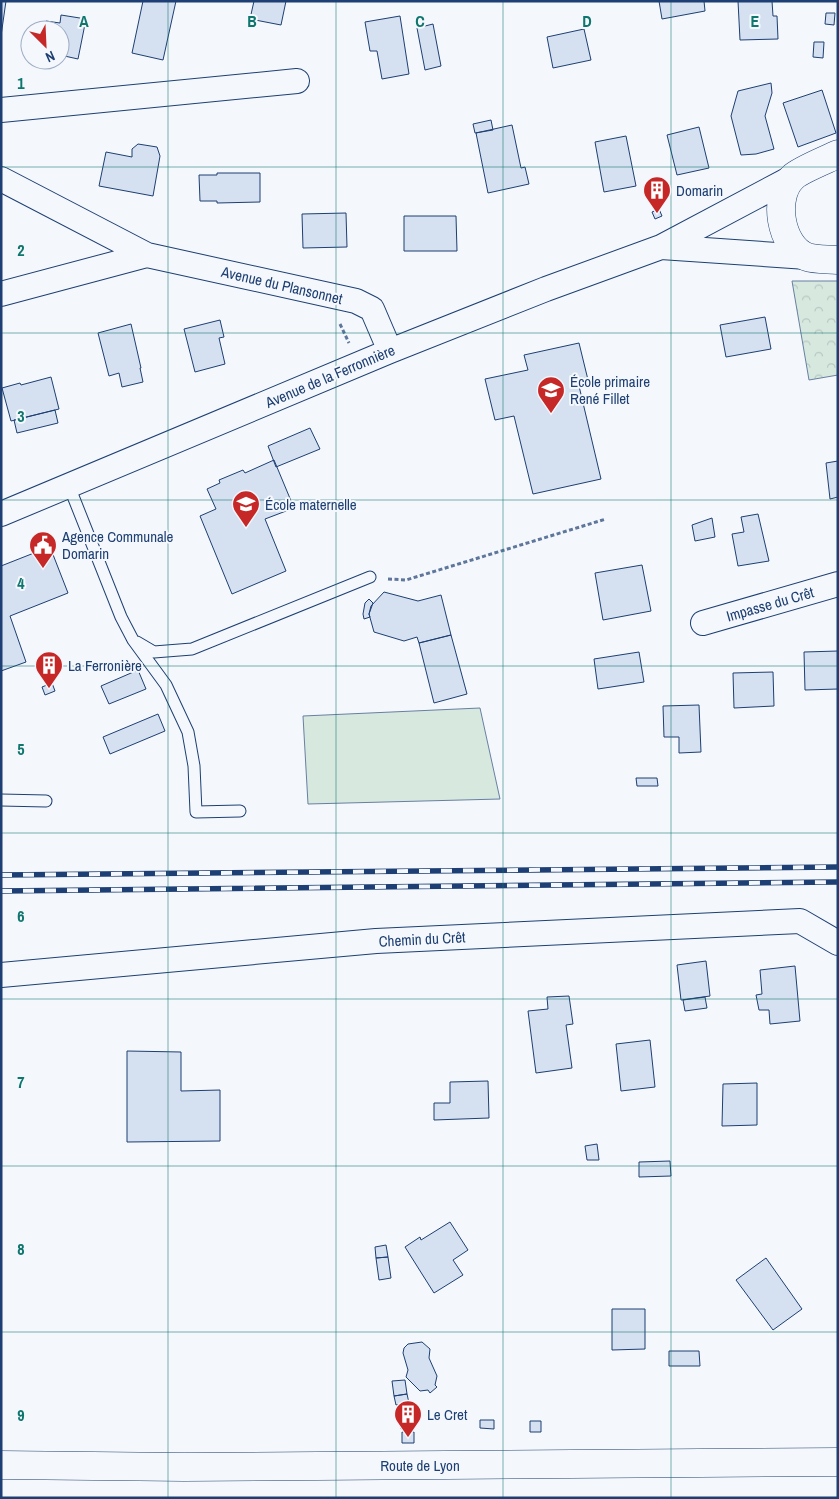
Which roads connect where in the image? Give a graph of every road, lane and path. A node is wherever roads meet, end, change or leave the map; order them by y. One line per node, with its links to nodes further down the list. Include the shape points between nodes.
1 (297, 81): 2 (street)
2 (1, 110)
3 (838, 154): 4 (main road, Avenue de la Ferronnière)
4 (793, 177): 6 (street, Avenue de la Ferronnière); 8 (main road, via 782,194 780,218 793,246)
5 (1, 178): 7 (street, Avenue du Plansonnet)
6 (661, 247): 8 (street, Avenue de la Ferronnière); 12 (street, Avenue de la Ferronnière)
7 (147, 255): 10 (street, Avenue du Plansonnet); 11 (street, Avenue du Plansonnet)
8 (807, 257): 9 (main road, Avenue de la Ferronnière)
9 (838, 260)
10 (1, 294)
11 (329, 295): 12 (street, Avenue du Plansonnet, via 372,309); 13 (path)
12 (390, 351): 13 (street, Avenue de la Ferronnière)
13 (357, 365): 14 (street, Avenue de la Ferronnière)
14 (69, 486): 15 (street, Avenue de la Ferronnière); 20 (lane)
15 (1, 514)
16 (606, 520): 17 (path, via 406,580)
17 (370, 577): 20 (lane, via 192,649 154,652)
18 (838, 584): 19 (street, Impasse du Crêt)
19 (703, 623)
20 (133, 640): 23 (lane, via 166,685 188,732 194,766 196,812)
21 (1, 800): 22 (lane)
22 (46, 801)
23 (240, 811)
24 (838, 943): 25 (street, Chemin du Crêt, via 800,921 376,941)
25 (1, 975)
26 (838, 1462): 27 (main road, Route de Lyon, via 184,1467)
27 (1, 1465): 28 (lane)
28 (1, 1472)

